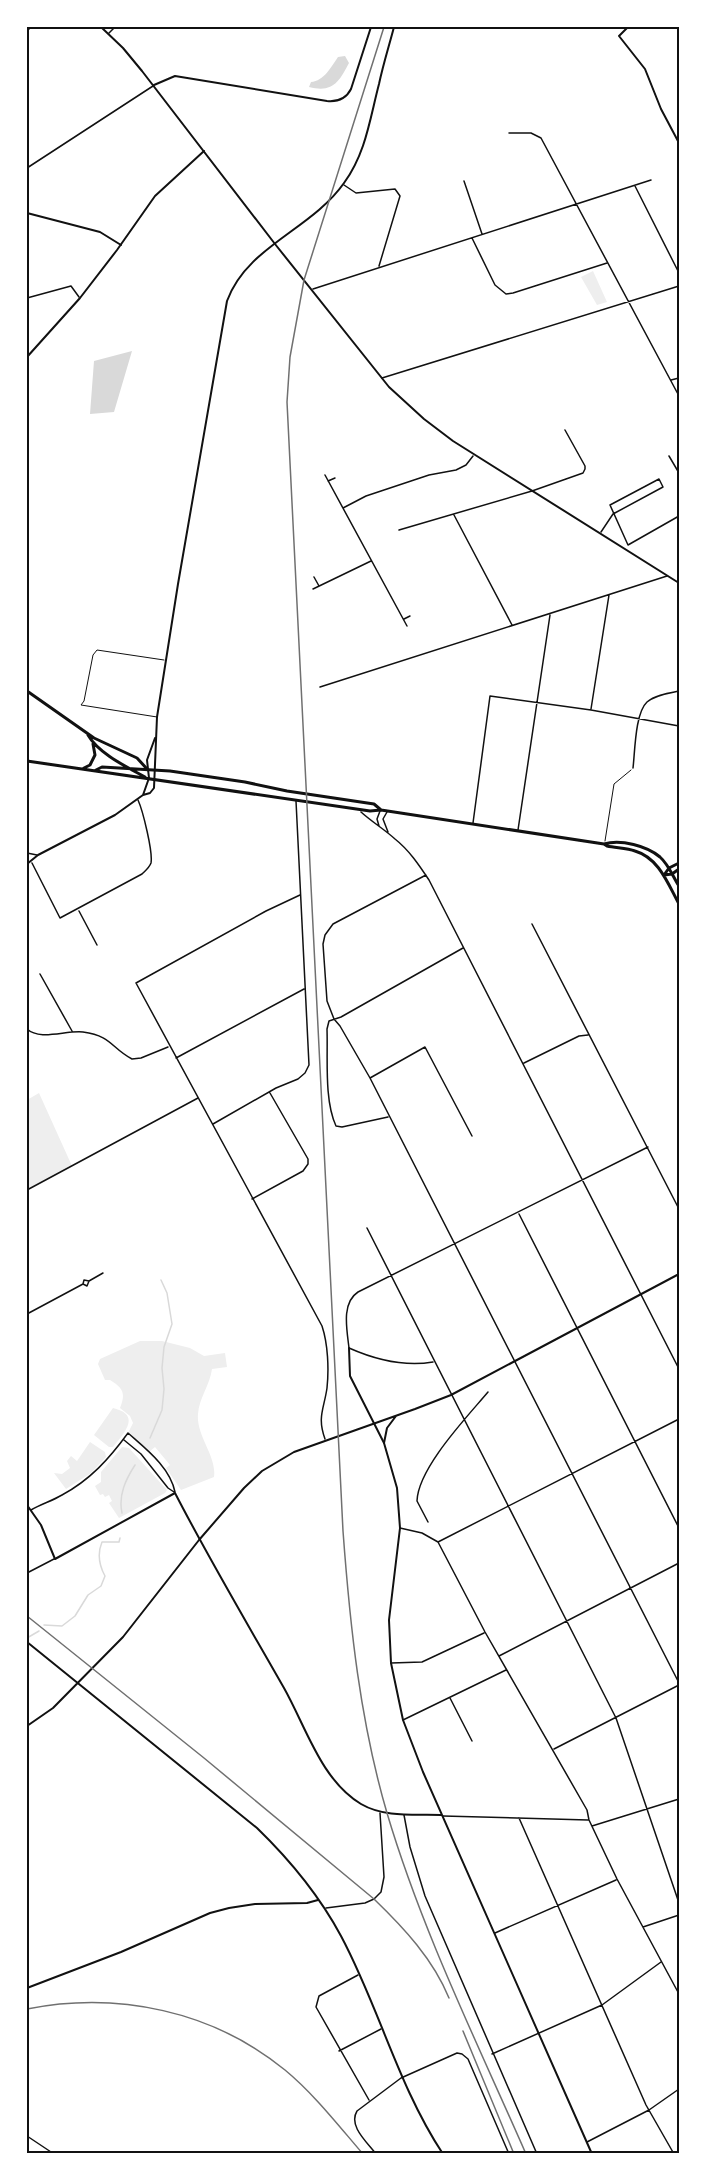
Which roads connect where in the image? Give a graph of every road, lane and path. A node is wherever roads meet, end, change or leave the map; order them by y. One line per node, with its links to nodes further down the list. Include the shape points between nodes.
1 (31, 27): 7 (street)
2 (101, 27): 8 (street)
3 (115, 27): 8 (street)
4 (372, 27): 9 (street, via 351,90 340,100 175,76)
5 (394, 27): 16 (street, via 366,139)
6 (628, 27): 11 (street, via 619,36 645,69)
7 (27, 31)
8 (108, 34): 9 (street)
9 (154, 86): 12 (street); 13 (street)
10 (509, 133): 18 (street, via 531,133 541,138)
11 (679, 143)
12 (204, 151): 22 (street); 23 (street, via 161,189)
13 (27, 168)
14 (651, 180): 17 (street)
15 (464, 182): 20 (street)
16 (343, 184): 22 (street, via 322,208); 25 (street, via 356,193 398,191 400,196)
17 (634, 185): 18 (street); 26 (street)
18 (577, 204): 20 (street); 24 (street)
19 (27, 213): 23 (street, via 100,232)
20 (482, 235): 21 (street)
21 (472, 238): 24 (street, via 495,285 506,294); 25 (street)
22 (275, 244): 28 (street); 65 (street, via 242,272 227,301)
23 (120, 245): 30 (street)
24 (608, 262): 31 (street)
25 (378, 268): 28 (street)
26 (679, 273)
27 (679, 286): 31 (street)
28 (311, 290): 33 (street)
29 (27, 298): 30 (street, via 71,286)
30 (80, 298): 32 (street)
31 (629, 303): 33 (street); 35 (street)
32 (27, 357)
33 (382, 378): 38 (street, via 424,419)
34 (679, 378): 35 (street)
35 (670, 380): 36 (street)
36 (679, 396)
37 (565, 430): 44 (street, via 585,470)
38 (474, 454): 44 (street); 45 (street, via 456,470 366,496)
39 (669, 456): 40 (street)
40 (679, 473)
41 (325, 475): 43 (street)
42 (335, 478): 43 (street)
43 (328, 481): 45 (street)
44 (532, 491): 46 (street); 50 (street)
45 (343, 508): 53 (street)
46 (453, 514): 49 (street); 64 (street)
47 (613, 514): 47 (street, via 610,506 659,479 663,487); 50 (street); 51 (street)
48 (679, 516): 51 (street)
49 (399, 530)
50 (600, 533): 52 (street)
51 (628, 545): 52 (street)
52 (624, 548): 54 (street)
53 (372, 560): 57 (street); 62 (street)
54 (668, 576): 56 (street); 59 (street)
55 (314, 577): 57 (street)
56 (679, 583)
57 (319, 586): 58 (street)
58 (313, 590)
59 (609, 595): 60 (street); 70 (street)
60 (550, 614): 64 (street); 69 (street)
61 (410, 616): 62 (street)
62 (403, 620): 63 (street)
63 (406, 626)
64 (512, 626): 66 (street)
65 (166, 661): 71 (street); 71 (lane, via 97,650 81,705)
66 (320, 687)
67 (27, 691): 74 (main road)
68 (679, 691): 72 (street, via 650,700)
69 (537, 703): 70 (street); 92 (street, via 490,696); 94 (street)
70 (591, 710): 72 (street)
71 (157, 717): 75 (street)
72 (639, 718): 73 (street); 79 (street)
73 (679, 726)
74 (87, 734): 76 (main road); 82 (main road, via 137,758)
75 (155, 738): 82 (street); 83 (street)
76 (92, 742): 78 (main road, via 95,755 90,765); 80 (main road)
77 (27, 761): 78 (main road)
78 (83, 768): 81 (main road)
79 (633, 768): 96 (lane, via 614,784)
80 (131, 769): 81 (main road); 82 (main road); 84 (main road)
81 (96, 770): 84 (main road)
82 (148, 770): 83 (main road); 84 (street)
83 (155, 770): 85 (street); 90 (main road, via 374,804)
84 (149, 778): 85 (main road); 86 (street)
85 (154, 779): 86 (street, via 154,788); 87 (main road)
86 (143, 795): 88 (street)
87 (296, 799): 89 (main road); 108 (street)
88 (138, 800): 98 (street); 110 (street, via 151,856 149,868)
89 (358, 809): 90 (main road); 93 (street)
90 (381, 810): 91 (main road); 93 (street)
91 (387, 812): 92 (main road); 95 (street, via 383,819)
92 (473, 824): 94 (main road)
93 (379, 827): 95 (street)
94 (518, 831): 96 (main road)
95 (388, 833): 105 (street)
96 (604, 844): 102 (main road, via 644,848); 106 (main road, via 636,851 652,860)
97 (27, 853): 98 (street)
98 (38, 855): 99 (street)
99 (31, 862): 101 (street); 110 (street, via 60,918)
100 (679, 863): 102 (main road)
101 (27, 864)
102 (669, 868): 104 (main road); 106 (main road)
103 (679, 868): 104 (main road)
104 (672, 874): 106 (main road); 107 (main road)
105 (426, 875): 113 (street); 116 (street, via 333,924 327,931 323,944 327,996)
106 (664, 875): 109 (main road)
107 (679, 886)
108 (300, 895): 115 (street); 120 (street, via 136,983)
109 (679, 904)
110 (79, 910): 112 (street)
111 (532, 924): 119 (street)
112 (97, 945)
113 (464, 947): 116 (street); 122 (street)
114 (40, 974): 118 (street)
115 (305, 988): 121 (street); 124 (street, via 308,1069 298,1079)
116 (334, 1019): 123 (street); 126 (street, via 327,1029 329,1099 336,1126)
117 (27, 1029): 118 (street, via 39,1035)
118 (72, 1032): 120 (street, via 106,1039 132,1059)
119 (589, 1035): 122 (street, via 579,1036); 129 (street)
120 (169, 1046): 121 (street)
121 (176, 1058): 125 (street)
122 (524, 1064): 130 (street)
123 (370, 1078): 126 (street); 128 (street, via 425,1047)
124 (270, 1092): 127 (street); 132 (street, via 308,1164 303,1171)
125 (198, 1098): 127 (street); 131 (street)
126 (389, 1117): 136 (street)
127 (212, 1124): 132 (street)
128 (472, 1136)
129 (648, 1147): 130 (street); 133 (street)
130 (583, 1179): 134 (street); 142 (street)
131 (27, 1190)
132 (252, 1199): 156 (street, via 323,1330 328,1376 320,1426)
133 (679, 1209)
134 (518, 1212): 136 (street); 144 (street)
135 (367, 1228): 139 (street)
136 (455, 1244): 139 (street); 147 (street)
137 (104, 1273): 140 (street)
138 (679, 1274): 142 (street)
139 (391, 1276): 145 (street, via 358,1292 349,1301); 146 (street)
140 (89, 1281): 141 (street, via 84,1280); 141 (street, via 87,1286)
141 (83, 1284): 143 (street)
142 (641, 1294): 144 (street); 148 (street)
143 (27, 1314)
144 (576, 1327): 147 (street); 157 (street)
145 (349, 1348): 146 (street, via 393,1362); 154 (street, via 350,1376)
146 (434, 1362): 150 (street)
147 (514, 1362): 150 (street); 159 (street)
148 (679, 1370)
149 (488, 1392): 152 (street)
150 (451, 1395): 151 (street); 152 (street)
151 (396, 1416): 154 (street); 158 (street, via 387,1428)
152 (464, 1419): 162 (street); 164 (street, via 440,1449 417,1496)
153 (679, 1419): 157 (street)
154 (375, 1424): 156 (street); 158 (street)
155 (123, 1440): 160 (street, via 141,1454); 160 (street, via 128,1434 146,1448 174,1485); 163 (street, via 87,1479)
156 (325, 1440): 167 (street, via 294,1452 262,1472)
157 (635, 1441): 159 (street); 166 (street)
158 (384, 1443): 165 (street, via 397,1488)
159 (572, 1473): 162 (street); 172 (street)
160 (175, 1493): 167 (street); 169 (street)
161 (27, 1505): 163 (street)
162 (508, 1506): 168 (street); 173 (street)
163 (31, 1509): 169 (street)
164 (428, 1522)
165 (400, 1528): 168 (street); 177 (street, via 389,1620)
166 (679, 1528)
167 (199, 1540): 179 (street, via 123,1637); 189 (street, via 329,1772 359,1803)
168 (438, 1542): 174 (street)
169 (55, 1559): 171 (street)
170 (679, 1563): 172 (street)
171 (27, 1573)
172 (630, 1588): 173 (street); 180 (street)
173 (567, 1621): 176 (street); 182 (street)
174 (485, 1632): 176 (street); 177 (street, via 422,1662)
175 (27, 1642): 179 (street)
176 (499, 1656): 178 (street)
177 (391, 1663): 183 (street)
178 (507, 1670): 181 (street); 186 (street)
179 (78, 1683): 184 (street); 196 (street, via 256,1828 291,1863)
180 (679, 1684): 182 (street)
181 (449, 1698): 183 (street); 185 (street)
182 (616, 1718): 186 (street); 188 (street)
183 (403, 1720): 191 (street)
184 (27, 1726)
185 (472, 1741)
186 (554, 1750): 193 (street)
187 (679, 1799): 188 (street)
188 (647, 1808): 194 (street); 197 (street)
189 (380, 1812): 190 (street); 199 (street, via 384,1877 381,1892 365,1903)
190 (404, 1814): 191 (street); 211 (street, via 422,1888)
191 (441, 1815): 192 (street); 202 (street)
192 (519, 1818): 193 (street); 198 (street)
193 (589, 1820): 194 (street)
194 (592, 1826): 195 (street)
195 (617, 1879): 198 (street); 201 (street)
196 (318, 1900): 199 (street); 205 (street, via 248,1905 210,1913)
197 (679, 1903)
198 (558, 1905): 202 (street); 207 (street)
199 (324, 1909): 204 (street)
200 (679, 1916): 201 (street)
201 (643, 1927): 203 (street)
202 (494, 1934): 209 (street)
203 (661, 1961): 206 (street); 207 (street)
204 (359, 1975): 208 (street); 210 (street, via 322,1994 315,2003)
205 (27, 1988)
206 (679, 1994)
207 (602, 2005): 209 (street); 215 (street)
208 (381, 2029): 210 (street); 212 (street)
209 (539, 2033): 211 (street); 217 (street)
210 (339, 2051): 214 (street)
211 (492, 2054): 222 (street)
212 (401, 2078): 214 (street); 220 (street); 221 (street, via 457,2053 465,2056)
213 (679, 2089): 215 (street)
214 (370, 2101): 219 (street, via 353,2118)
215 (649, 2110): 217 (street); 224 (street)
216 (27, 2136): 218 (street)
217 (587, 2142): 223 (street)
218 (54, 2154)
219 (376, 2154)
220 (443, 2154)
221 (509, 2154)
222 (537, 2154)
223 (592, 2154)
224 (674, 2154)

